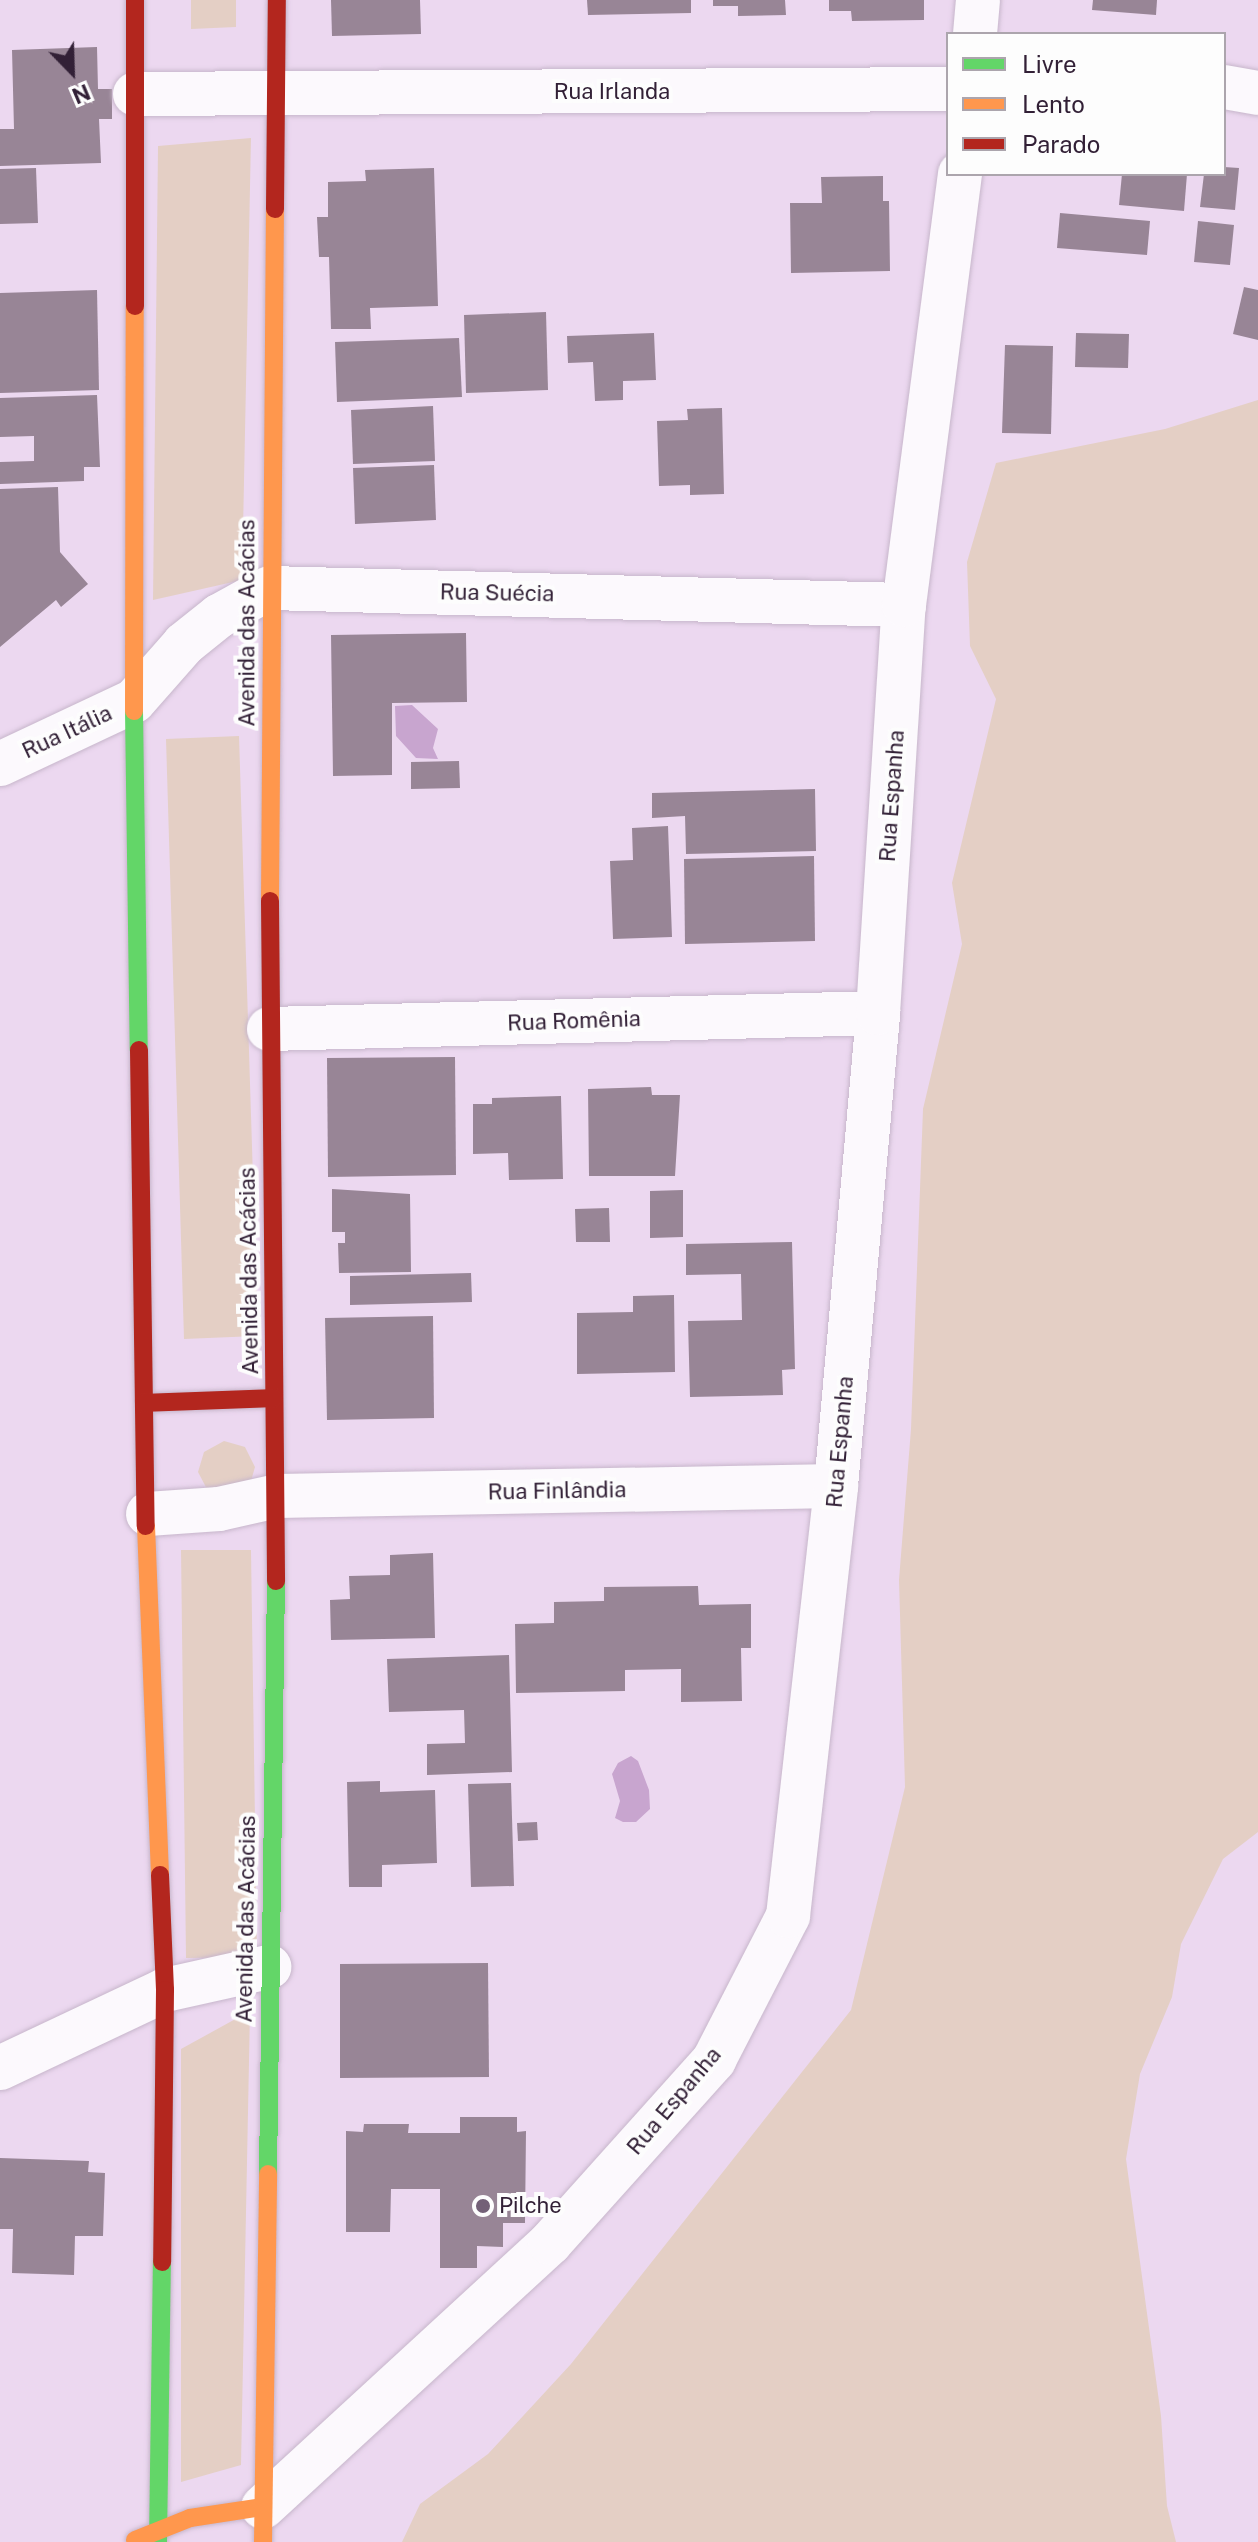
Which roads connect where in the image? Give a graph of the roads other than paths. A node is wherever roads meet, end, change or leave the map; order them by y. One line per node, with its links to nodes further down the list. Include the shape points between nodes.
1 (135, 0): 8 (street)
2 (277, 0): 9 (street, Avenida das Acácias)
3 (978, 0): 4 (street)
4 (975, 32)
5 (1226, 87): 7 (street)
6 (946, 89): 9 (street, Rua Irlanda)
7 (1258, 93)
8 (135, 94): 9 (street, Rua Irlanda); 13 (street)
9 (277, 94): 11 (street, Avenida das Acácias)
10 (960, 176): 12 (street, Rua Espanha)
11 (270, 588): 12 (street, Rua Suécia); 13 (street, via 219,616 184,644); 16 (street, Avenida das Acácias)
12 (904, 605): 15 (street, Rua Espanha)
13 (134, 701): 14 (street, Rua Itália); 18 (street)
14 (0, 764)
15 (878, 1013): 16 (street, Rua Romênia); 19 (street, Rua Espanha)
16 (269, 1029): 17 (street, Avenida das Acácias)
17 (274, 1398): 18 (street); 20 (street, Avenida das Acácias)
18 (144, 1403): 21 (street)
19 (836, 1486): 20 (street, Rua Finlândia); 25 (street, Rua Espanha, via 788,1916 714,2060 550,2243)
20 (277, 1496): 21 (street, Rua Finlândia, via 219,1509); 22 (street, Avenida das Acácias)
21 (148, 1514): 23 (street)
22 (269, 1967): 23 (street); 25 (street, Avenida das Acácias)
23 (165, 1990): 24 (street); 26 (street)
24 (0, 2068)
25 (263, 2524): 26 (street, via 190,2518)
26 (158, 2536): 27 (street)
27 (131, 2542)

